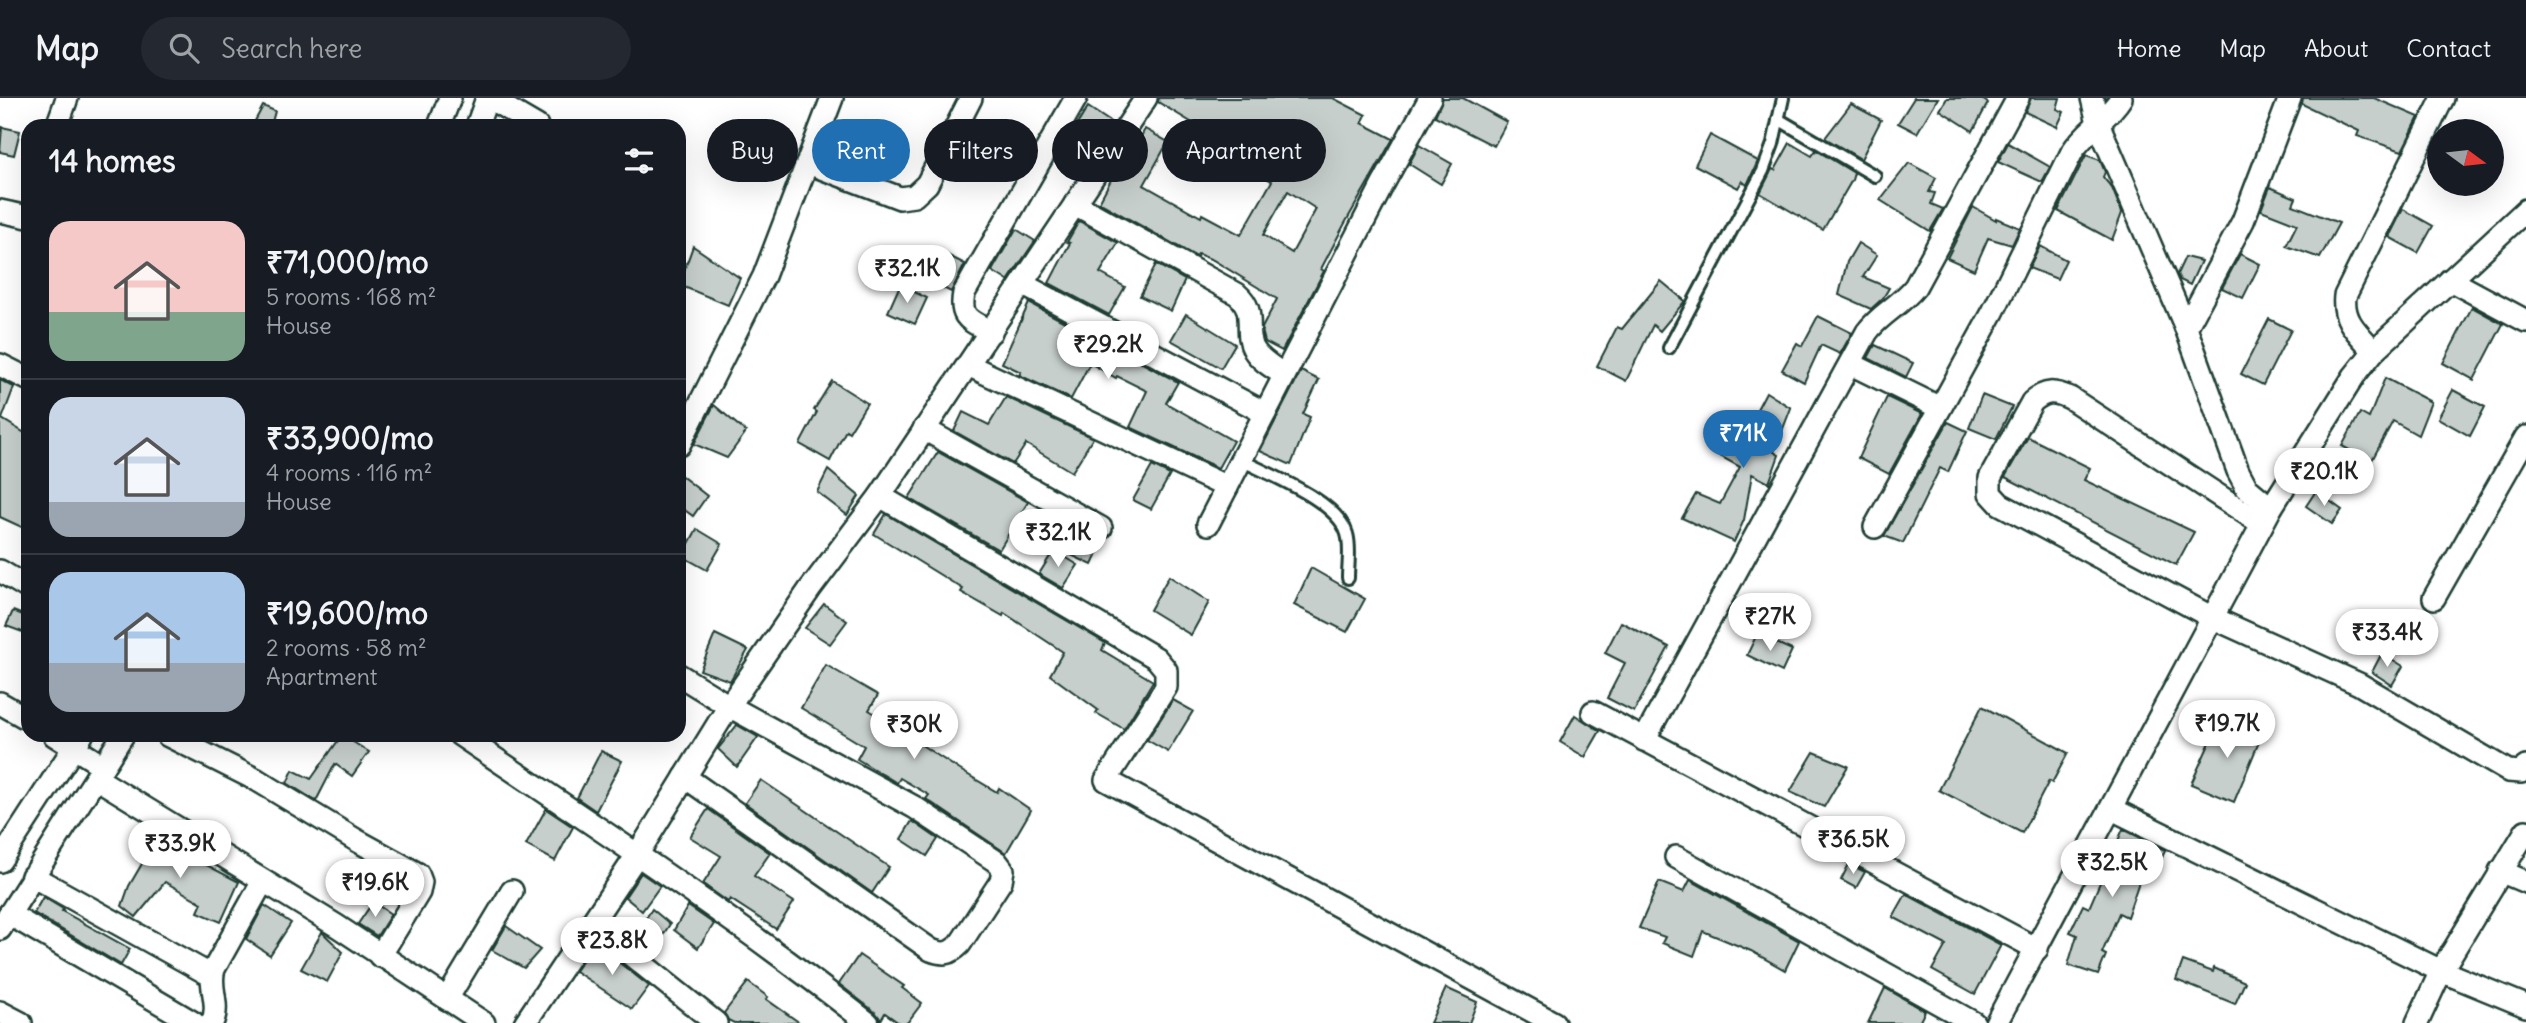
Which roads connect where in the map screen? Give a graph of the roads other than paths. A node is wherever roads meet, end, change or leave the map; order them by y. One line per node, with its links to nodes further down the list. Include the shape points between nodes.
1 (67, 98): 15 (street)
2 (450, 98): 16 (street)
3 (488, 98): 17 (street); 18 (street)
4 (832, 98): 21 (street)
5 (971, 98): 21 (street, via 928,184 914,196 900,198)
6 (1076, 98): 31 (street, via 964,293 965,315)
7 (1146, 98): 23 (street)
8 (1430, 98): 37 (street)
9 (1783, 98): 19 (lane)
10 (2018, 98): 34 (street, via 1915,286 1874,322)
11 (2092, 98): 20 (street)
12 (2121, 98): 20 (street)
13 (2290, 98): 30 (street, via 2238,230)
14 (2443, 98): 33 (street, via 2345,296 2348,322)
15 (60, 119)
16 (442, 119)
17 (480, 119)
18 (525, 119)
19 (1778, 120): 22 (lane); 32 (lane, via 1763,171)
20 (2098, 123): 30 (street); 39 (street, via 2072,152)
21 (808, 163): 42 (street, via 764,276)
22 (1875, 176)
23 (1075, 204): 28 (street); 37 (street, via 1237,294 1246,302 1254,350)
24 (2526, 210): 27 (street)
25 (0, 211): 26 (street)
26 (21, 212)
27 (2451, 280): 29 (street); 33 (street)
28 (1022, 284): 31 (street); 40 (street)
29 (2526, 321)
30 (2186, 328): 47 (street, via 2238,471)
31 (990, 332): 36 (street)
32 (1669, 348)
33 (2374, 351): 47 (street)
34 (1851, 364): 39 (street); 61 (street)
35 (0, 365): 38 (street)
36 (968, 365): 41 (street); 45 (street)
37 (1284, 375): 40 (street)
38 (21, 376)
39 (1940, 408): 49 (street)
40 (1265, 413): 44 (street)
41 (924, 429): 46 (street); 50 (street)
42 (686, 431)
43 (2526, 438): 54 (street)
44 (1241, 460): 45 (street); 52 (lane, via 1326,505 1348,535)
45 (1227, 487): 48 (street)
46 (880, 496): 58 (street); 96 (street, via 1156,658 1166,670 1166,687 1106,780)
47 (2267, 516): 55 (street); 55 (street, via 2055,392 2042,393 2032,402 1995,465 1990,493 2000,505)
48 (1208, 524)
49 (1875, 527)
50 (1101, 528)
51 (0, 571): 53 (street)
52 (1348, 578)
53 (21, 583)
54 (2434, 598)
55 (2211, 617): 67 (street, via 2359,684 2508,771); 69 (street)
56 (686, 679): 58 (street)
57 (0, 703): 60 (street)
58 (729, 706): 68 (street); 68 (street, via 930,816 997,862 1003,870 1001,881 960,944 942,954)
59 (1593, 712): 61 (street)
60 (21, 715)
61 (1644, 740): 82 (street)
62 (66, 742): 66 (street)
63 (112, 742): 66 (street)
64 (181, 742): 83 (street, via 257,780 418,874 419,892)
65 (470, 742): 72 (street)
66 (89, 756): 71 (street); 76 (street); 77 (street)
67 (2524, 771)
68 (685, 777): 72 (street)
69 (2112, 809): 82 (street); 84 (street)
70 (2526, 831): 75 (street)
71 (8, 832): 74 (street)
72 (637, 855): 81 (street); 95 (street)
73 (1676, 857): 97 (street)
74 (0, 861)
75 (2500, 871): 78 (street); 84 (street)
76 (32, 876): 80 (street); 85 (street)
77 (263, 881): 83 (street); 85 (street)
78 (2526, 882)
79 (512, 891): 86 (street)
80 (4, 922): 90 (street)
81 (591, 923): 93 (street); 94 (street)
82 (2037, 949): 98 (street)
83 (380, 956): 86 (street)
84 (2441, 971): 87 (street); 99 (street)
85 (212, 976): 91 (street, via 217,1010)
86 (447, 999): 92 (street)
87 (2526, 1006)
88 (0, 1012): 89 (street)
89 (21, 1023)
90 (194, 1023)
91 (212, 1023)
92 (484, 1023)
93 (525, 1023)
94 (716, 1023)
95 (869, 1023)
96 (1555, 1023)
97 (1974, 1023)
98 (1996, 1023)
99 (2417, 1023)

